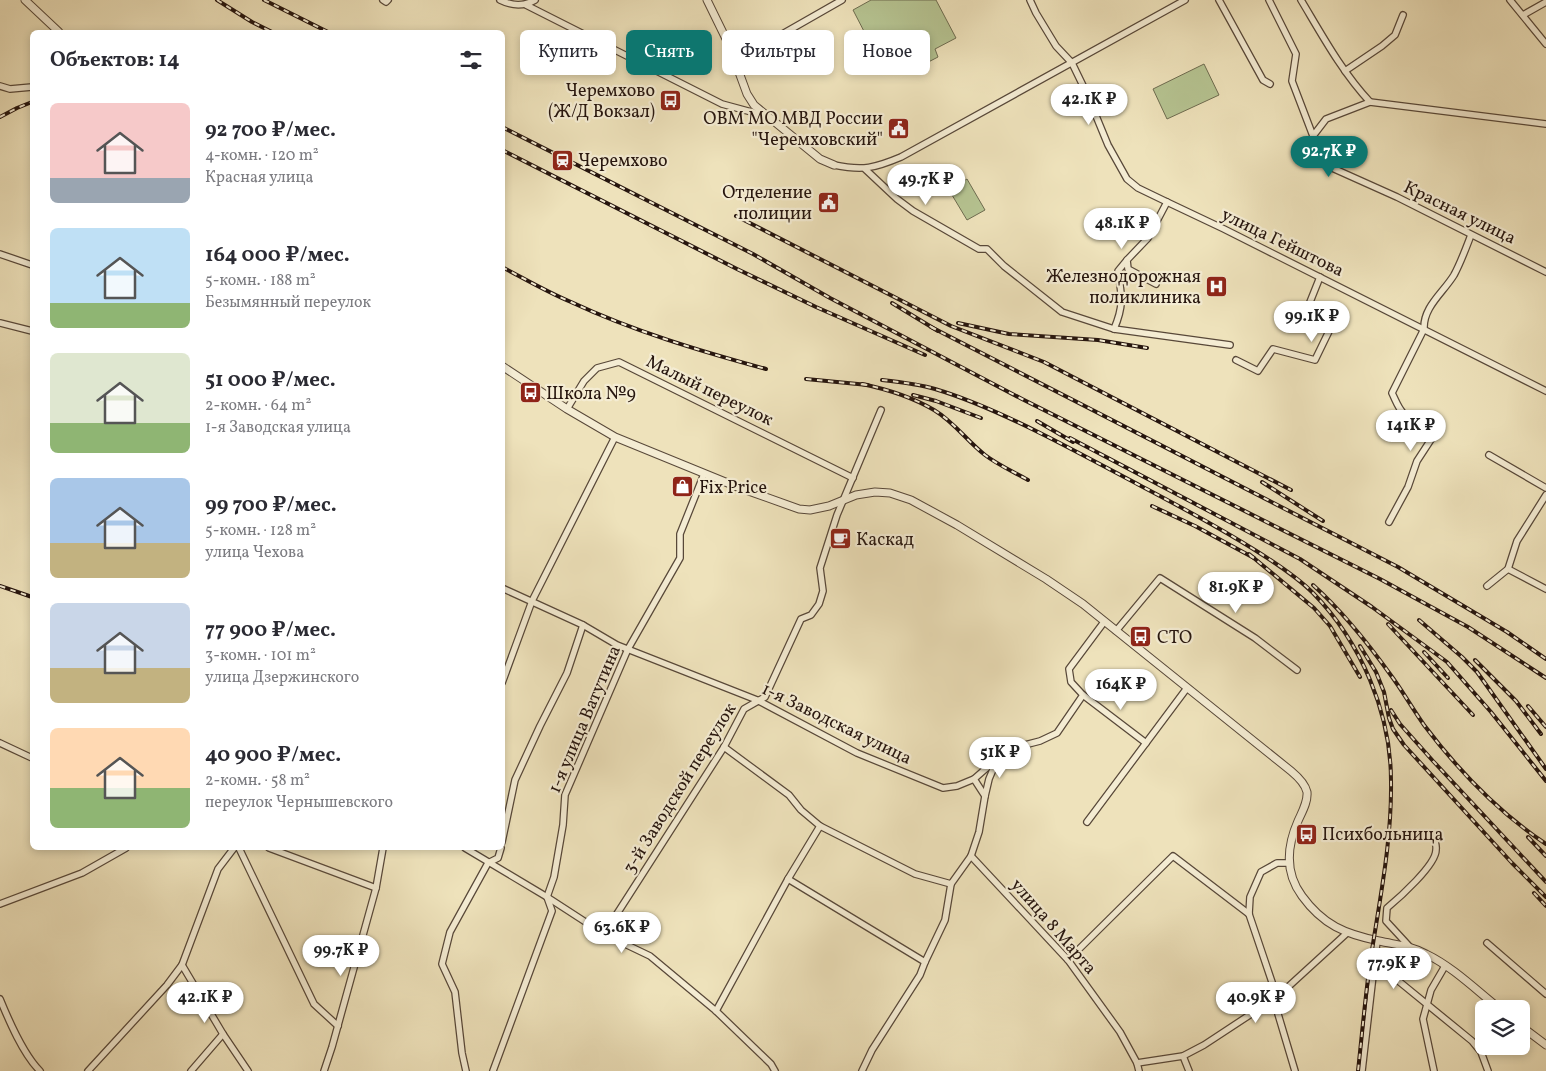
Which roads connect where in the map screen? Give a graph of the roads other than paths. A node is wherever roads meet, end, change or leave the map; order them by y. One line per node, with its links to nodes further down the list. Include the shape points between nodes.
1 (25, 0): 18 (street)
2 (382, 0): 3 (street)
3 (388, 0)
4 (500, 0): 15 (street)
5 (535, 0): 15 (street)
6 (707, 0): 27 (street, via 729,45 747,94)
7 (842, 0): 19 (street)
8 (1030, 0): 21 (street, via 1056,46)
9 (1185, 0): 21 (street)
10 (1219, 0): 23 (street, via 1263,80)
11 (1269, 0): 29 (street, via 1296,54 1292,80)
12 (1300, 0): 22 (street)
13 (1510, 0): 16 (street)
14 (1546, 2): 16 (street)
15 (526, 5): 27 (street, via 722,104)
16 (1522, 15): 20 (street)
17 (1403, 16): 22 (street, via 1395,35)
18 (57, 30)
19 (790, 30)
20 (1546, 44)
21 (1072, 63): 31 (street, via 901,157); 32 (street, улица Гейштова, via 1108,145 1127,179)
22 (1345, 71): 26 (street)
23 (1270, 84)
24 (0, 86): 25 (street, via 10,89)
25 (30, 87)
26 (1370, 102): 28 (street); 29 (street, via 1326,119)
27 (766, 116): 30 (street, via 820,159)
28 (1546, 124)
29 (1313, 136): 33 (street, Красная улица, via 1310,158)
30 (834, 165): 31 (street)
31 (865, 169): 41 (street, via 912,211 980,249 987,249 1062,312)
32 (1167, 202): 35 (street, via 1148,238); 38 (street, улица Гейштова)
33 (1471, 234): 37 (street, Красная улица); 43 (street, via 1453,275 1423,319)
34 (0, 254): 36 (street)
35 (1127, 260): 39 (street, via 1128,269); 41 (street, via 1118,271 1123,300)
36 (30, 264)
37 (1546, 272)
38 (1320, 277): 43 (street, улица Гейштова); 45 (street, via 1306,312 1332,326 1316,360 1273,349 1258,371)
39 (1156, 284)
40 (0, 323): 42 (street)
41 (1114, 329): 44 (street)
42 (30, 330)
43 (1424, 330): 47 (street, улица Гейштова); 57 (street, via 1392,393 1404,414 1429,431 1432,438 1417,461 1408,487)
44 (1230, 345)
45 (1236, 360)
46 (505, 368): 48 (street)
47 (1546, 391)
48 (567, 409): 50 (street); 53 (street, Малый переулок, via 584,381 597,368 619,362)
49 (881, 410): 53 (street, 3-й Заводской переулок)
50 (615, 437): 52 (street); 62 (street)
51 (1489, 455): 54 (street)
52 (704, 474): 56 (street, via 799,509 810,510); 66 (street, 1-я улица Ватутина, via 680,534 680,558)
53 (852, 478): 56 (street, 3-й Заводской переулок)
54 (1546, 488)
55 (1546, 495): 58 (street, via 1517,541)
56 (843, 500): 63 (street, via 875,492 912,500 1046,578); 71 (street, 3-й Заводской переулок, via 820,568 823,591 818,604 811,615 800,619 765,696)
57 (1388, 522)
58 (1508, 569): 59 (street); 61 (street)
59 (1487, 586)
60 (505, 589): 62 (street, 1-я Заводская улица)
61 (1546, 589)
62 (532, 601): 64 (street, 1-я Заводская улица); 68 (street)
63 (1104, 622): 65 (street); 70 (street, via 1069,669 1071,682)
64 (583, 626): 66 (street, 1-я Заводская улица); 81 (street, via 567,673 516,780)
65 (1116, 631): 67 (street, via 1160,578 1255,638); 69 (street)
66 (628, 649): 71 (street, 1-я Заводская улица); 96 (street, 1-я улица Ватутина, via 565,795 554,877)
67 (1297, 670)
68 (505, 675)
69 (1187, 688): 72 (street); 92 (street, via 1291,771 1307,790)
70 (1083, 695): 72 (street); 76 (street, 1-я Заводская улица, via 1057,733 1013,748)
71 (757, 700): 74 (street, 3-й Заводской переулок, via 744,709); 77 (street, 1-я Заводская улица, via 857,754 943,788)
72 (1146, 742): 79 (street)
73 (0, 743): 75 (street)
74 (724, 747): 80 (street, via 789,795); 100 (street, 3-й Заводской переулок)
75 (30, 757)
76 (998, 758): 77 (street, 1-я Заводская улица); 78 (street)
77 (974, 779): 78 (street)
78 (985, 796): 90 (street)
79 (1087, 822)
80 (820, 826): 93 (street); 94 (street, via 915,874)
81 (505, 829)
82 (1433, 834): 103 (street, via 1437,852 1432,862 1387,908 1386,921)
83 (122, 850): 97 (street, via 82,873)
84 (232, 850): 107 (street, via 218,869)
85 (240, 850): 115 (street, via 314,1004)
86 (274, 850): 95 (street)
87 (383, 850): 95 (street)
88 (468, 850): 91 (street)
89 (500, 850): 91 (street, via 498,858)
90 (971, 856): 94 (street); 104 (street, улица 8 Марта)
91 (488, 863): 96 (street); 126 (street, via 450,932 442,964 455,992)
92 (1288, 863): 98 (street, via 1277,863 1261,872 1250,897); 99 (street, via 1301,895 1319,916)
93 (788, 879): 106 (street); 114 (street)
94 (951, 884): 106 (street, via 945,920)
95 (376, 888): 115 (street)
96 (547, 897): 100 (street); 127 (street, 1-я улица Ватутина, via 552,911)
97 (0, 904)
98 (1249, 914): 104 (street, via 1174,856); 110 (street)
99 (1348, 933): 101 (street); 110 (street)
100 (604, 934): 114 (street, via 650,956)
101 (1377, 941): 103 (street); 105 (street)
102 (1488, 943): 109 (street)
103 (1408, 946): 108 (street)
104 (1068, 960): 120 (street, улица 8 Марта, via 1120,1032)
105 (1374, 961): 113 (street); 133 (street)
106 (925, 962): 129 (street)
107 (182, 965): 117 (street); 122 (street)
108 (1446, 966): 112 (street); 113 (street, via 1430,990)
109 (1546, 994)
110 (1277, 998): 119 (street); 132 (street, via 1278,1014)
111 (0, 999): 121 (street, via 9,1022)
112 (1489, 1000)
113 (1427, 1004): 134 (street, via 1423,1019); 135 (street, via 1472,1041 1481,1052)
114 (716, 1011): 128 (street)
115 (338, 1026): 125 (street)
116 (1530, 1033): 118 (street)
117 (222, 1034): 123 (street); 124 (street)
118 (1546, 1045)
119 (1183, 1056): 120 (street); 131 (street)
120 (1137, 1063): 130 (street, улица 8 Марта)
121 (40, 1071)
122 (88, 1071)
123 (191, 1071)
124 (248, 1071)
125 (324, 1071)
126 (466, 1071)
127 (493, 1071)
128 (775, 1071)
129 (862, 1071)
130 (1139, 1071)
131 (1189, 1071)
132 (1295, 1071)
133 (1362, 1071)
134 (1434, 1071)
135 (1488, 1071)

